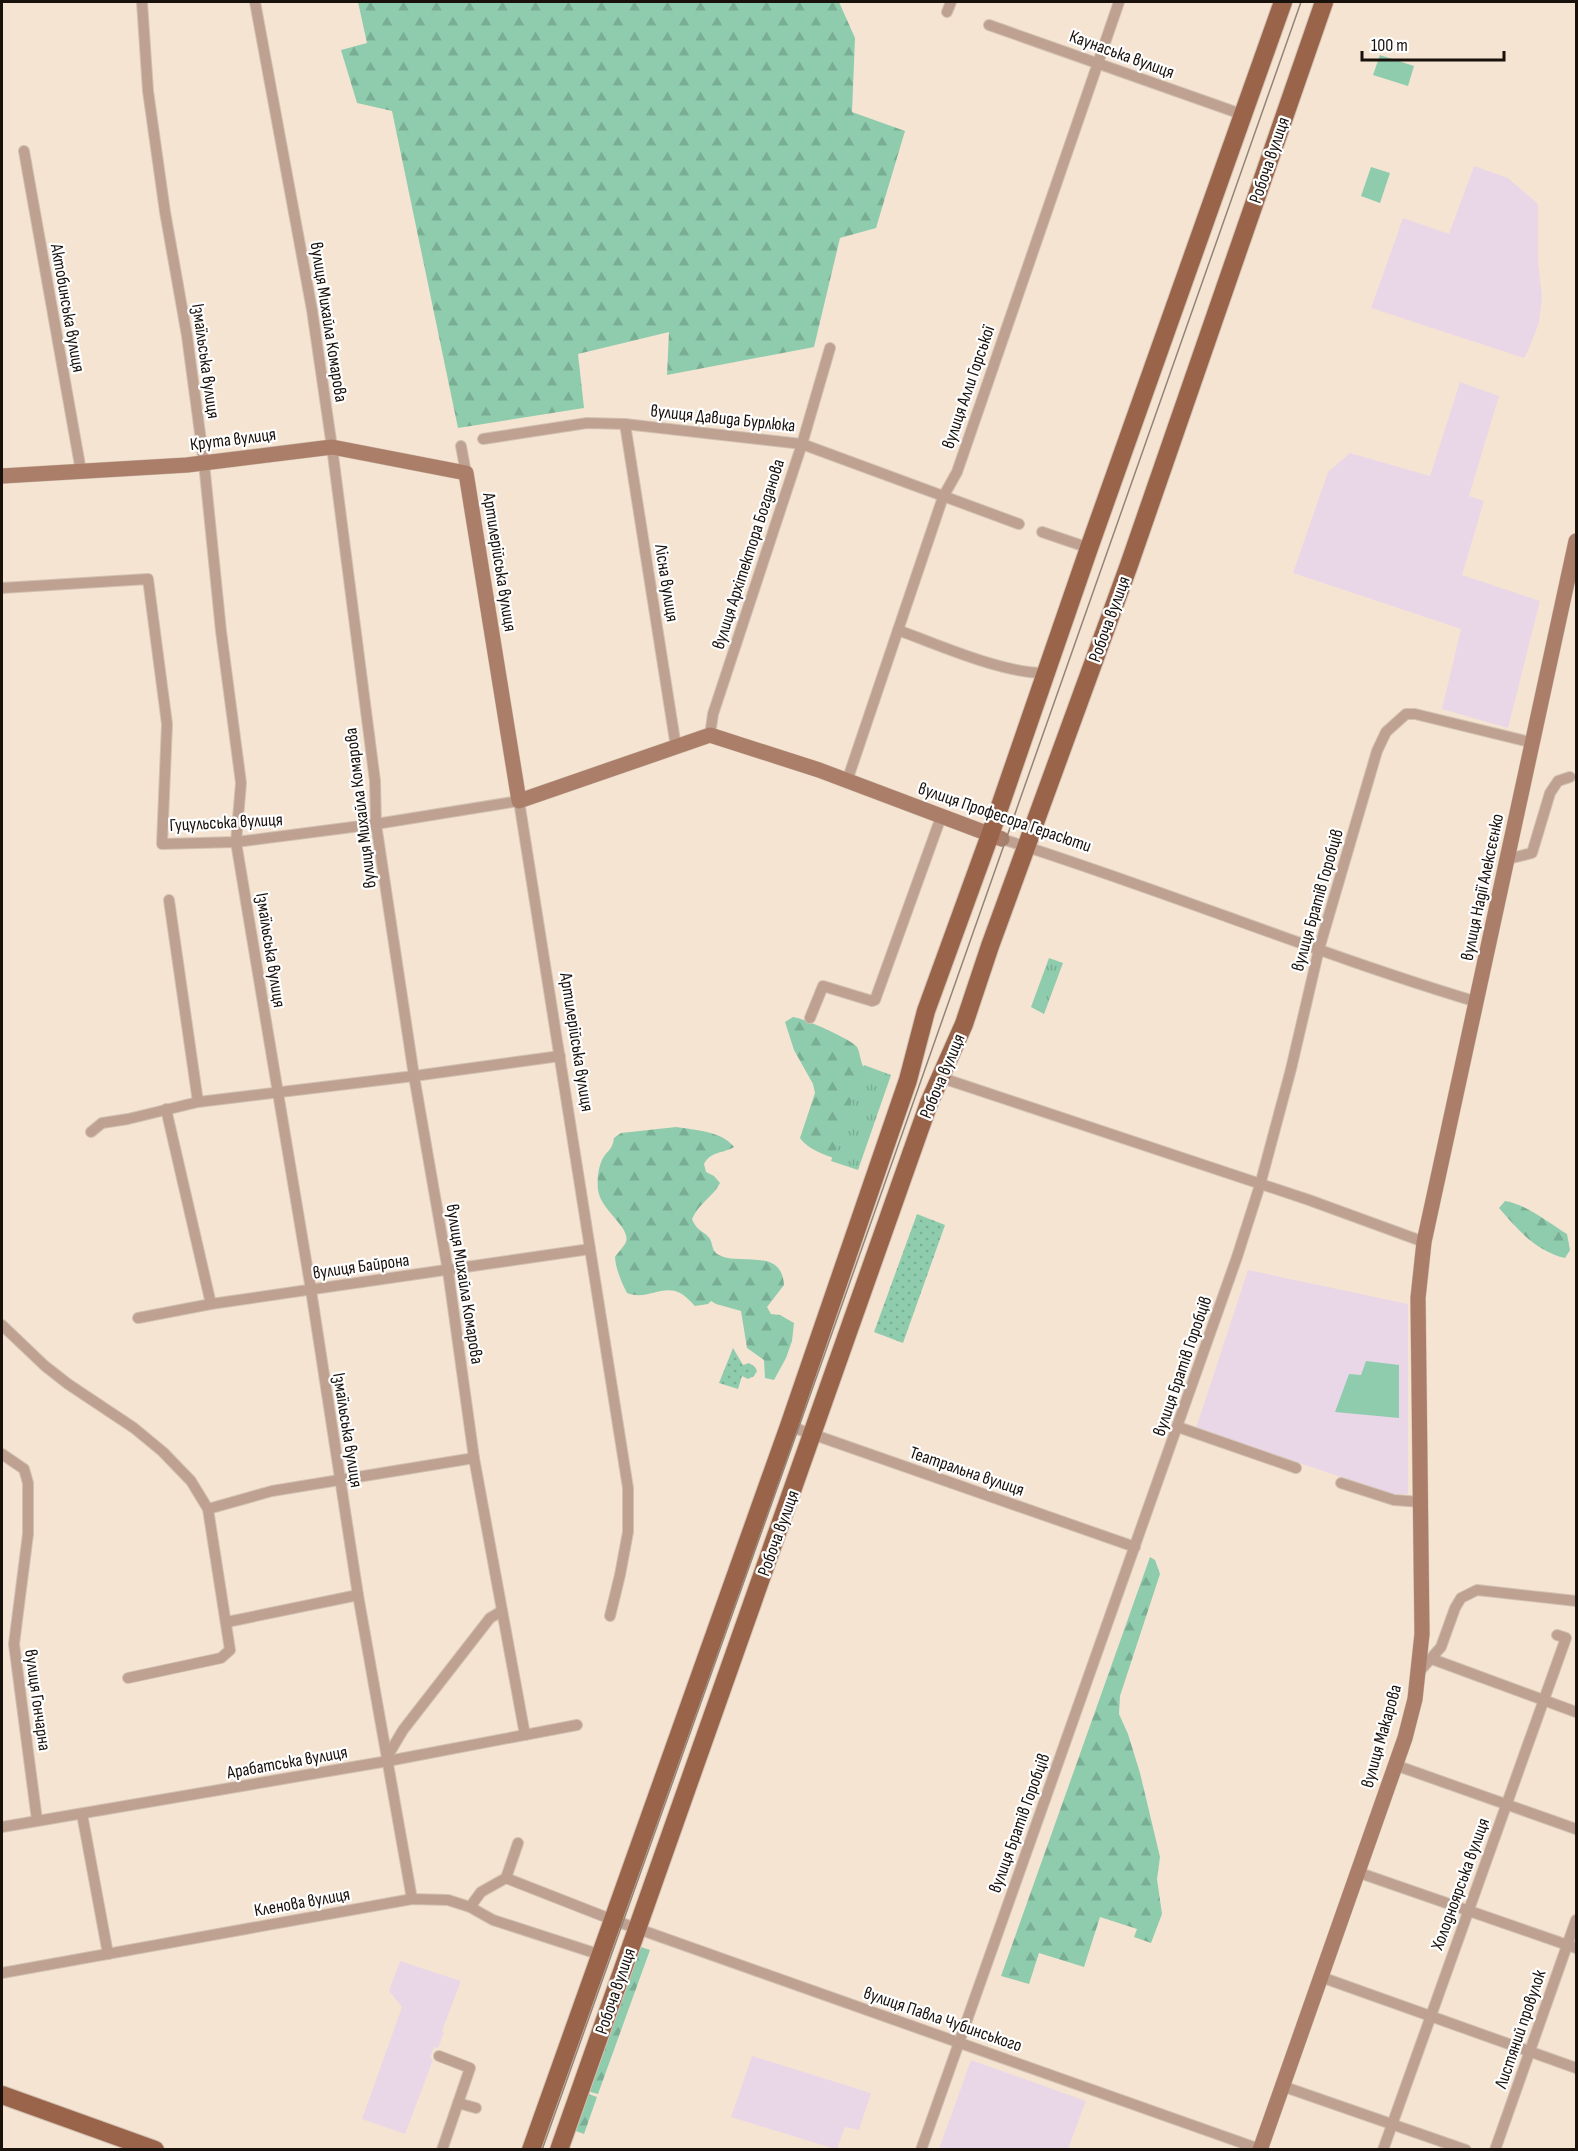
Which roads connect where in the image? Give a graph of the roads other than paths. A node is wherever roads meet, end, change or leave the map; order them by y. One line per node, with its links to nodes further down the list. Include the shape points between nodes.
1 (142, 2): 16 (street, Ізмаїльська вулиця, via 148,91)
2 (255, 2): 15 (street, вулиця Михайла Комарова, via 312,310)
3 (1119, 2): 7 (street, вулиця Алли Горської)
4 (1283, 2): 8 (main road, Робоча вулиця)
5 (1324, 2): 38 (main road, Робоча вулиця)
6 (990, 25): 7 (street, Каунаська вулиця)
7 (1099, 63): 8 (street, Каунаська вулиця); 20 (street, вулиця Алли Горської, via 957,472)
8 (1244, 115): 24 (main road, Робоча вулиця)
9 (24, 151): 17 (street, Актобинська вулиця)
10 (830, 348): 13 (street, вулиця Архітектора Богданова)
11 (625, 424): 12 (street, вулиця Давида Бурлюка, via 588,423); 13 (street, вулиця Давида Бурлюка); 30 (street, Лісна вулиця)
12 (483, 439)
13 (802, 444): 20 (street, вулиця Давида Бурлюка); 28 (street, вулиця Архітектора Богданова, via 713,714)
14 (461, 446): 18 (street)
15 (332, 447): 16 (street, Крута вулиця); 18 (street, Крута вулиця); 35 (street, вулиця Михайла Комарова, via 375,781)
16 (204, 463): 17 (street, Крута вулиця); 37 (street, Ізмаїльська вулиця, via 241,783)
17 (81, 471): 19 (street, Крута вулиця)
18 (466, 473): 33 (street, Артилерійська вулиця)
19 (2, 476)
20 (943, 497): 21 (street, вулиця Давида Бурлюка); 26 (street, вулиця Алли Горської)
21 (1018, 524)
22 (1042, 532): 24 (street)
23 (1576, 541): 29 (street, вулиця Надії Алексєєнко)
24 (1089, 548): 27 (main road, Робоча вулиця)
25 (2, 588): 37 (street, Гуцульська вулиця, via 148,579 167,724 162,844)
26 (898, 630): 27 (street, via 1011,669); 32 (street, вулиця Алли Горської)
27 (1046, 673): 36 (main road, Робоча вулиця)
28 (710, 735): 30 (street); 32 (street, вулиця Професора Герасюти)
29 (1534, 743): 39 (street, вулиця Надії Алексєєнко); 41 (street, вулиця Братів Горобців, via 1415,714 1406,714 1396,721 1377,751)
30 (676, 747): 33 (street)
31 (1574, 776): 39 (street, via 1558,781 1550,793 1532,853)
32 (847, 781): 34 (street, вулиця Професора Герасюти)
33 (519, 801): 35 (street, Гуцульська вулиця); 44 (street, Артилерійська вулиця)
34 (941, 817): 36 (street, вулиця Професора Герасюти); 43 (street, via 875,1000 823,986)
35 (376, 824): 37 (street, Гуцульська вулиця); 45 (street, вулиця Михайла Комарова)
36 (996, 837): 38 (street, вулиця Професора Герасюти); 59 (main road, Робоча вулиця, via 926,1011 903,1094)
37 (236, 842): 47 (street, Ізмаїльська вулиця)
38 (1027, 848): 41 (street, вулиця Професора Герасюти); 46 (main road, Робоча вулиця, via 964,1024)
39 (1508, 859): 42 (street, вулиця Надії Алексєєнко)
40 (169, 900): 48 (street)
41 (1319, 949): 42 (street, вулиця Професора Герасюти); 51 (street, вулиця Братів Горобців)
42 (1477, 1002): 52 (street, вулиця Надії Алексєєнко)
43 (810, 1018)
44 (560, 1056): 45 (street); 53 (street, Артилерійська вулиця)
45 (414, 1076): 47 (street); 54 (street, вулиця Михайла Комарова)
46 (939, 1077): 51 (street); 61 (main road, Робоча вулиця)
47 (277, 1092): 48 (street); 55 (street, Ізмаїльська вулиця)
48 (198, 1102): 49 (street)
49 (166, 1109): 50 (street, via 102,1123); 56 (street)
50 (91, 1132)
51 (1260, 1185): 52 (street); 60 (street, вулиця Братів Горобців)
52 (1424, 1242): 67 (street, вулиця Макарова, via 1418,1298)
53 (590, 1249): 54 (street, вулиця Байрона); 73 (street, Артилерійська вулиця, via 628,1488 628,1532)
54 (448, 1271): 55 (street, вулиця Байрона); 63 (street, вулиця Михайла Комарова)
55 (311, 1290): 56 (street, вулиця Байрона); 65 (street, Ізмаїльська вулиця)
56 (211, 1304): 57 (street, вулиця Байрона)
57 (138, 1317)
58 (2, 1328): 68 (street, via 68,1384 163,1452 191,1481)
59 (789, 1426): 61 (street, Театральна вулиця); 96 (main road, Робоча вулиця)
60 (1178, 1427): 64 (street); 69 (street, вулиця Братів Горобців)
61 (812, 1434): 69 (street, Театральна вулиця); 98 (main road, Робоча вулиця)
62 (2, 1454): 87 (street, вулиця Гончарна, via 24,1469 28,1483 28,1534 14,1644)
63 (474, 1458): 65 (street); 72 (street, вулиця Михайла Комарова)
64 (1296, 1468)
65 (339, 1480): 68 (street, via 272,1491); 70 (street, Ізмаїльська вулиця)
66 (1341, 1483): 67 (street, via 1394,1500)
67 (1421, 1502): 77 (street, вулиця Макарова)
68 (208, 1509): 74 (street)
69 (1135, 1547): 105 (street, вулиця Братів Горобців)
70 (358, 1595): 74 (street); 83 (street, Ізмаїльська вулиця)
71 (1576, 1601): 76 (street, via 1477,1590 1461,1598)
72 (502, 1611): 82 (street, вулиця Михайла Комарова); 83 (street, via 483,1627 403,1730)
73 (610, 1616)
74 (227, 1622): 78 (street, via 230,1650 221,1658)
75 (1557, 1635): 79 (street, Холодноярська вулиця, via 1566,1638)
76 (1432, 1659): 77 (street); 79 (street)
77 (1419, 1672): 84 (street, вулиця Макарова, via 1411,1718)
78 (128, 1677)
79 (1543, 1700): 80 (street); 85 (street, Холодноярська вулиця)
80 (1576, 1712)
81 (577, 1725): 82 (street, Арабатська вулиця)
82 (525, 1735): 83 (street, Арабатська вулиця)
83 (387, 1759): 86 (street, Арабатська вулиця); 93 (street, Ізмаїльська вулиця)
84 (1395, 1765): 85 (street); 91 (street, вулиця Макарова)
85 (1506, 1803): 89 (street); 95 (street, Холодноярська вулиця)
86 (82, 1814): 87 (street, Арабатська вулиця); 100 (street)
87 (37, 1820): 88 (street, Арабатська вулиця)
88 (2, 1827)
89 (1576, 1829)
90 (518, 1843): 92 (street)
91 (1357, 1872): 95 (street); 103 (street, вулиця Макарова)
92 (506, 1878): 94 (street, via 481,1892); 96 (street, вулиця Павла Чубинського)
93 (412, 1899): 94 (street, Кленова вулиця, via 448,1900); 100 (street, Кленова вулиця)
94 (470, 1907): 101 (street, Кленова вулиця, via 493,1920)
95 (1468, 1911): 99 (street); 104 (street, Холодноярська вулиця)
96 (613, 1920): 98 (street, вулиця Павла Чубинського); 101 (main road, Робоча вулиця)
97 (1576, 1920): 99 (street, Листяний провулок)
98 (638, 1928): 105 (street, вулиця Павла Чубинського); 118 (main road, Робоча вулиця)
99 (1572, 1947): 106 (street, Листяний провулок)
100 (108, 1954): 102 (street, Кленова вулиця)
101 (601, 1955): 117 (main road, Робоча вулиця)
102 (2, 1973)
103 (1321, 1977): 104 (street); 109 (street, вулиця Макарова)
104 (1429, 2017): 106 (street); 113 (street, Холодноярська вулиця)
105 (958, 2043): 114 (street, вулиця Павла Чубинського); 119 (street, вулиця Братів Горобців)
106 (1530, 2052): 108 (street); 122 (street, Листяний провулок)
107 (439, 2056): 111 (street, via 470,2068)
108 (1576, 2068)
109 (1282, 2086): 113 (street); 114 (street, вулиця Макарова)
110 (2, 2095): 115 (main road)
111 (458, 2103): 112 (street); 116 (street)
112 (476, 2108)
113 (1392, 2124): 120 (street, Холодноярська вулиця); 121 (street)
114 (1261, 2149)
115 (155, 2150)
116 (442, 2150)
117 (531, 2150)
118 (559, 2150)
119 (921, 2150)
120 (1383, 2150)
121 (1466, 2150)
122 (1495, 2150)

